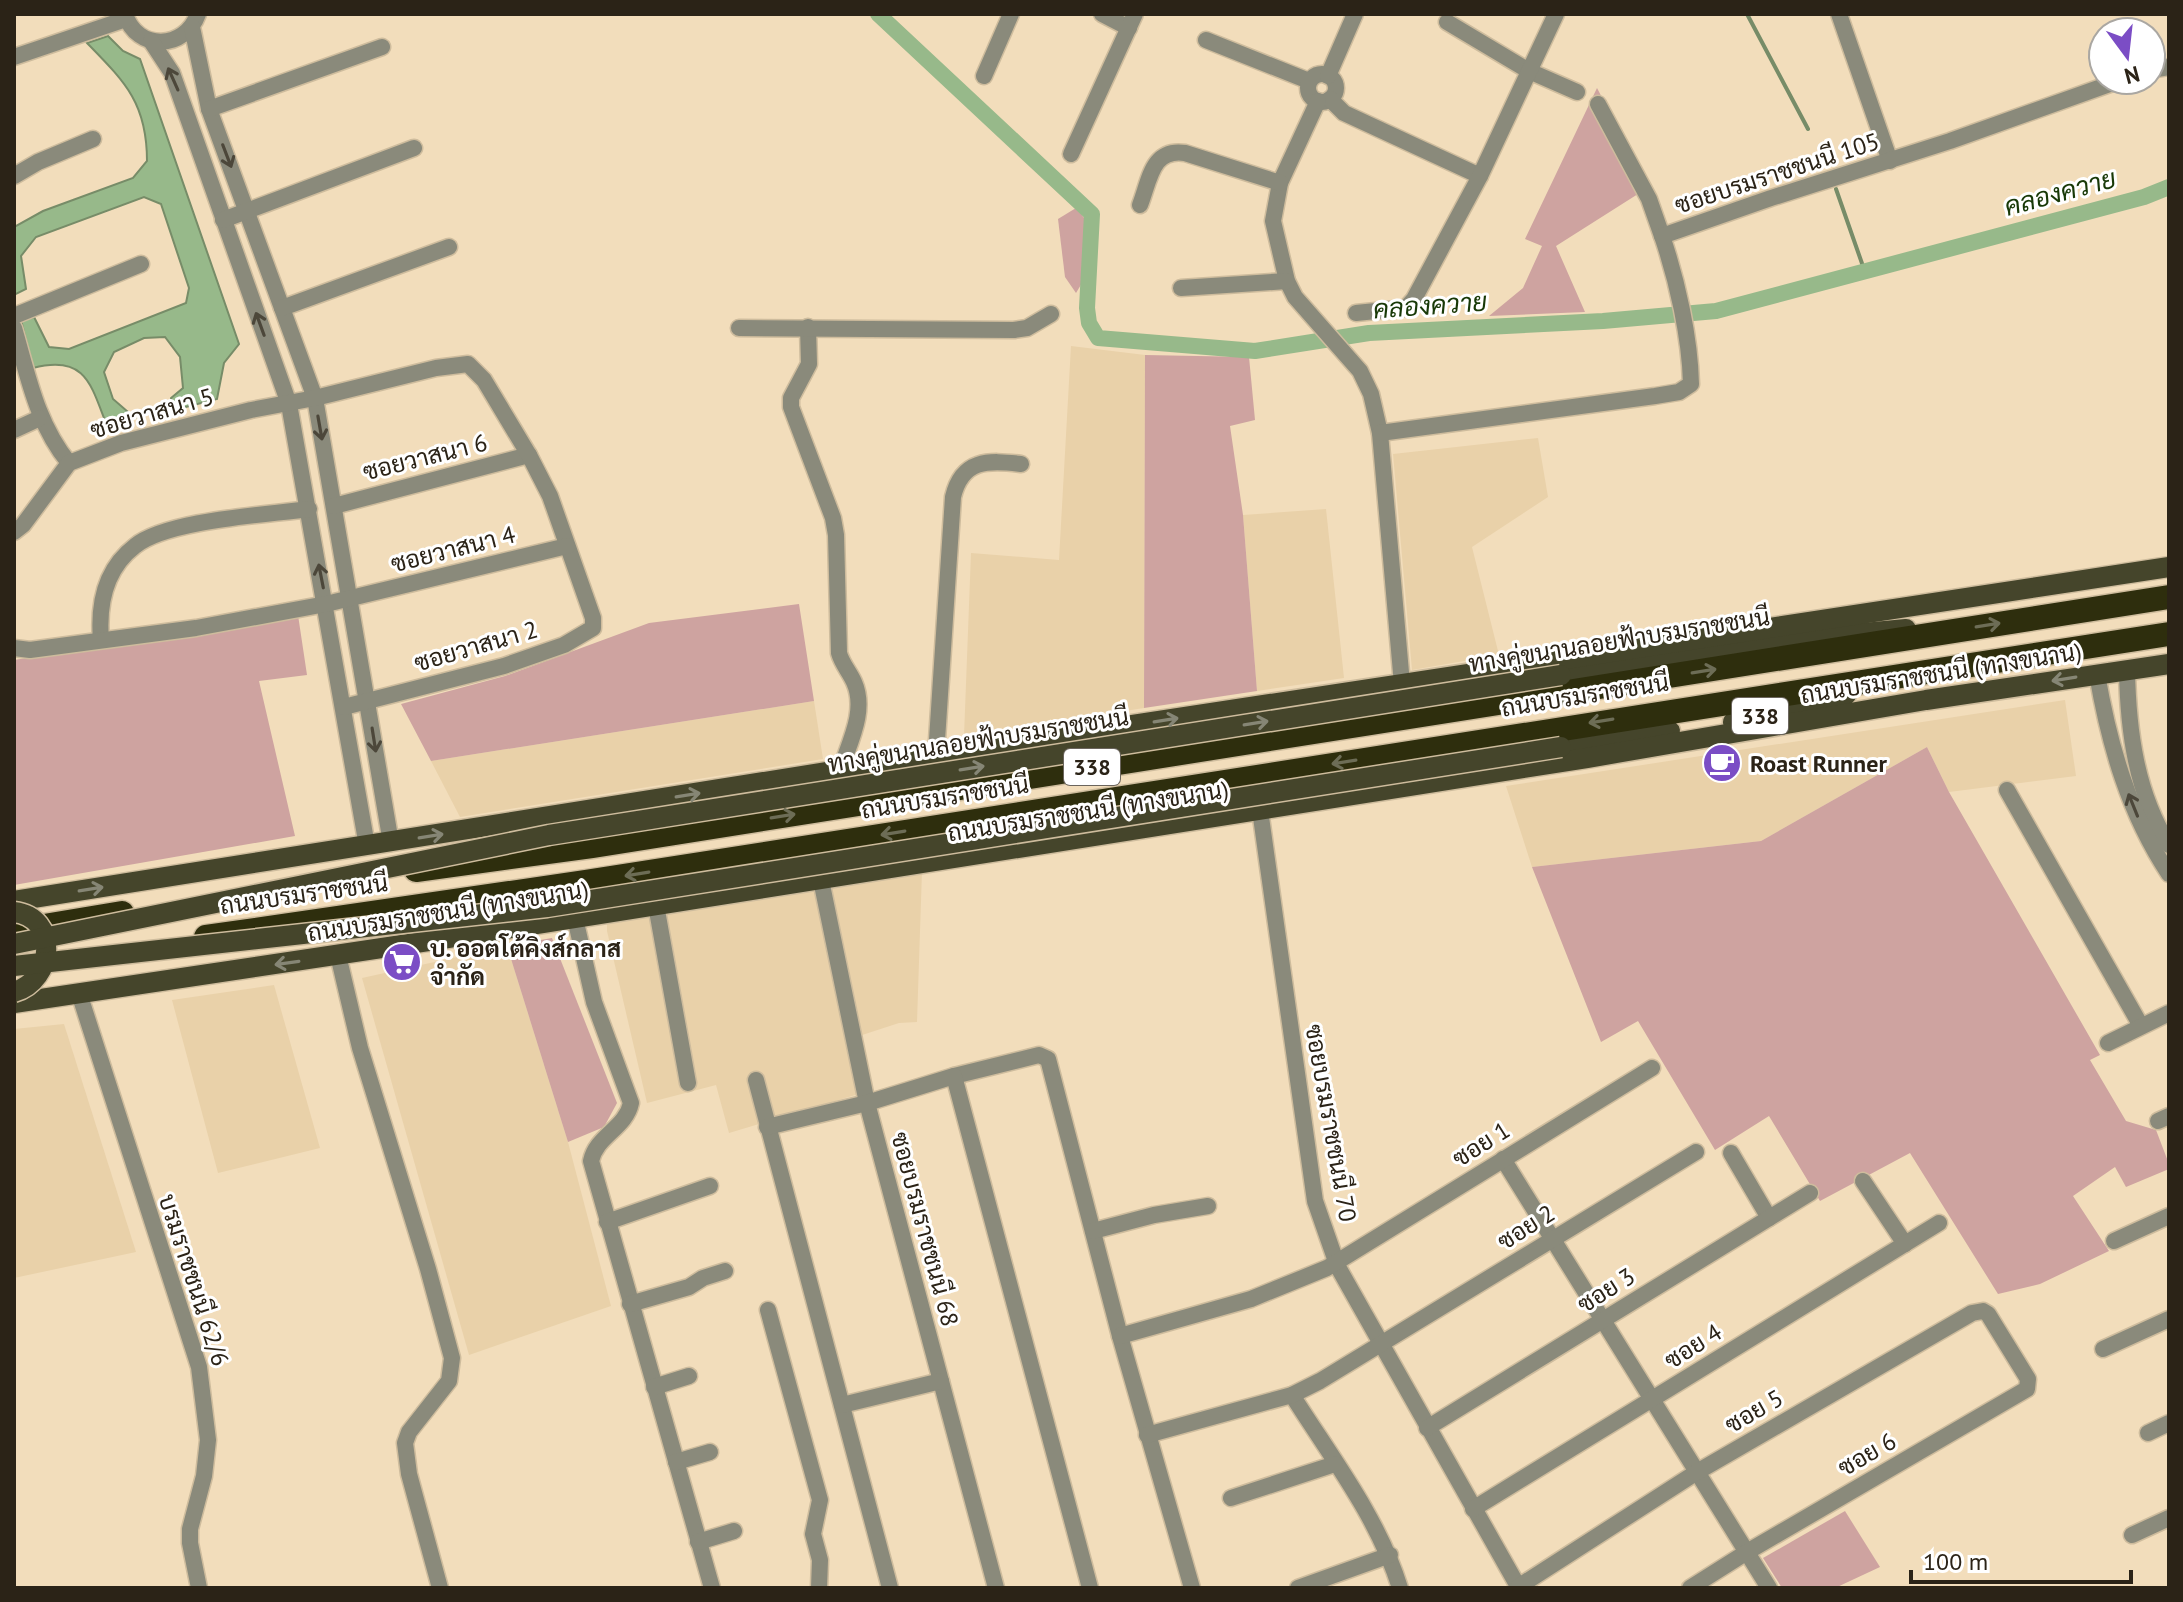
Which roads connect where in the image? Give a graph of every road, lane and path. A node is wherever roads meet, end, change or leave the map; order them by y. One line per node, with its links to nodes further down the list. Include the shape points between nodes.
1 (1011, 14): 15 (street)
2 (1102, 14): 8 (street)
3 (1355, 14): 16 (street)
4 (1556, 14): 14 (street)
5 (1839, 14): 26 (street)
6 (126, 16): 11 (street, via 140,36); 13 (street)
7 (195, 21): 11 (street, via 173,41); 22 (street)
8 (1132, 21): 25 (street)
9 (1447, 22): 14 (street)
10 (1206, 40): 17 (street)
11 (151, 41): 32 (street, one-way to 11, via 172,73)
12 (382, 47): 22 (street)
13 (14, 57)
14 (1529, 71): 18 (street); 28 (street)
15 (984, 76)
16 (1328, 76): 17 (street, via 1319,74); 20 (street, via 1336,89)
17 (1309, 81): 20 (street, via 1309,93)
18 (1577, 92)
19 (2087, 92): 26 (street, ซอยบรมราชชนนี 105)
20 (1324, 100): 28 (street); 29 (street)
21 (1598, 104): 33 (street, via 1649,199)
22 (209, 109): 31 (street, one-way to 31)
23 (93, 139): 27 (street)
24 (414, 148): 31 (street)
25 (1071, 154)
26 (1890, 161): 33 (street, ซอยบรมราชชนนี 105)
27 (14, 176)
28 (1480, 176): 39 (street, via 1406,308)
29 (1280, 183): 30 (street, via 1170,151 1154,168); 36 (street, via 1273,221)
30 (1140, 205)
31 (247, 210): 32 (street); 38 (street)
32 (223, 220): 46 (street, one-way to 32)
33 (1662, 236): 49 (street, ซอยบรมราชชนนี 105, via 1673,269 1691,384 1679,392)
34 (449, 247): 38 (street)
35 (141, 264): 41 (street)
36 (1287, 281): 37 (street); 49 (street, via 1360,371)
37 (1181, 288)
38 (282, 308): 45 (street)
39 (1356, 313)
40 (1051, 314): 42 (street, via 1014,330)
41 (14, 316)
42 (808, 327): 44 (street); 79 (street, via 809,364 791,407 833,518 839,653 858,698 855,727)
43 (14, 328): 47 (street)
44 (739, 328)
45 (315, 398): 46 (street, ซอยวาสนา 5); 50 (street, ซอยวาสนา 5, via 468,364 484,380); 53 (street, one-way to 53)
46 (289, 404): 51 (street, ซอยวาสนา 5, via 173,428); 54 (street)
47 (40, 418): 48 (street); 51 (street)
48 (14, 430)
49 (1380, 433): 71 (street)
50 (529, 455): 53 (street, ซอยวาสนา 6); 56 (street)
51 (69, 463): 55 (street, ซอยวาสนา 5)
52 (1021, 464): 78 (street, via 978,464 956,483)
53 (334, 506): 59 (street)
54 (309, 509): 61 (street, one-way to 54); 64 (street, via 186,526 136,544 110,575 102,595)
55 (14, 532)
56 (567, 546): 59 (street, ซอยวาสนา 4); 73 (street, ซอยวาสนา 2, via 593,628 564,645 504,666)
57 (2169, 567): 60 (main road, 338)
58 (2169, 597): 62 (highway, ถนนบรมราชชนนี / 338, one-way to 58)
59 (350, 599): 61 (street, ซอยวาสนา 4); 73 (street)
60 (1945, 601): 65 (main road); 71 (main road, 338)
61 (326, 604): 64 (street, ซอยวาสนา 4); 74 (street)
62 (1957, 629): 65 (main road, ทางคู่ขนานลอยฟ้าบรมราชชนนี / 338, via 1890,629); 91 (highway, ถนนบรมราชชนนี / 338, one-way to 62, via 607,844)
63 (2169, 634): 68 (highway, ถนนบรมราชชนนี / 338)
64 (101, 640): 66 (street, ซอยวาสนา 4)
65 (1758, 643): 92 (main road, ทางคู่ขนานลอยฟ้าบรมราชชนนี / 338, one-way to 65, bridge, via 549,835)
66 (14, 648)
67 (2169, 664): 69 (main road, ถนนบรมราชชนนี (ทางขนาน) / 338)
68 (1954, 667): 75 (main road, 338); 94 (highway, ถนนบรมราชชนนี / 338, one-way to 94)
69 (2127, 670): 70 (main road, ถนนบรมราชชนนี (ทางขนาน) / 338); 76 (street)
70 (2097, 674): 72 (main road, ถนนบรมราชชนนี (ทางขนาน) / 338, one-way to 72); 77 (street)
71 (1402, 684): 78 (main road, 338, one-way to 71)
72 (1926, 700): 75 (main road); 81 (main road, ถนนบรมราชชนนี (ทางขนาน) / 338)
73 (368, 702): 74 (street, ซอยวาสนา 2); 82 (street, one-way to 82)
74 (344, 707): 84 (street)
75 (1742, 720): 94 (main road, 338, bridge, via 561,905)
76 (2129, 723): 77 (street); 83 (street, via 2137,767)
77 (2106, 727): 85 (street, one-way to 77, via 2143,829)
78 (936, 755): 79 (main road, 338)
79 (840, 771): 82 (main road, 338, one-way to 79)
80 (2007, 790): 99 (street)
81 (1260, 810): 86 (main road, ถนนบรมราชชนนี (ทางขนาน) / 338); 122 (street, ซอยบรมราชชนนี 70, via 1311,1174)
82 (391, 843): 84 (main road, 338)
83 (2169, 845)
84 (367, 846): 87 (main road, 338, one-way to 84)
85 (2169, 874)
86 (821, 880): 88 (main road, ถนนบรมราชชนนี (ทางขนาน) / 338); 105 (street, ซอยบรมราชชนนี 68)
87 (14, 901)
88 (656, 905): 90 (main road, ถนนบรมราชชนนี (ทางขนาน) / 338); 104 (street)
89 (14, 912): 95 (main road, bridge, via 32,918 42,930 47,956 36,981)
90 (575, 918): 93 (main road, ถนนบรมราชชนนี (ทางขนาน) / 338); 116 (street, via 594,1002 631,1103 628,1115 594,1150 591,1161)
91 (14, 931)
92 (14, 944)
93 (338, 955): 96 (main road, ถนนบรมราชชนนี (ทางขนาน) / 338, one-way to 96); 155 (street, via 360,1048 452,1358 449,1381 405,1443)
94 (14, 968)
95 (14, 992)
96 (79, 993): 97 (main road, ถนนบรมราชชนนี (ทางขนาน) / 338); 154 (street, บรมราชชนนี 62/6, via 199,1367 208,1440 190,1529)
97 (14, 1003)
98 (2169, 1013): 99 (street)
99 (2141, 1026): 100 (street)
100 (2108, 1043)
101 (1652, 1068): 109 (street, ซอย 1)
102 (954, 1076): 105 (street); 118 (street, via 1039,1055 1048,1059); 160 (street)
103 (756, 1080): 106 (street)
104 (688, 1083)
105 (867, 1103): 106 (street); 133 (street, ซอยบรมราชชนนี 68)
106 (767, 1127): 137 (street)
107 (1696, 1152): 119 (street, ซอย 2)
108 (1731, 1153): 115 (street)
109 (1503, 1159): 119 (street); 122 (street, ซอย 1)
110 (1863, 1181): 121 (street)
111 (710, 1186): 116 (street)
112 (1810, 1193): 115 (street, ซอย 3)
113 (1208, 1206): 118 (street)
114 (2169, 1216): 120 (street)
115 (1769, 1218): 127 (street, ซอย 3)
116 (607, 1222): 124 (street)
117 (1939, 1223): 121 (street, ซอย 4)
118 (1093, 1231): 128 (street)
119 (1552, 1239): 127 (street); 129 (street, ซอย 2)
120 (2114, 1241)
121 (1905, 1244): 136 (street, ซอย 4)
122 (1336, 1262): 128 (street, ซอย 1, via 1251,1299); 129 (street, ซอยบรมราชชนนี 70)
123 (725, 1271): 124 (street)
124 (630, 1304): 134 (street)
125 (768, 1310): 157 (street, via 820,1500 813,1534 820,1560)
126 (2169, 1319): 131 (street)
127 (1603, 1320): 136 (street); 139 (street, ซอย 3)
128 (1120, 1336): 141 (street)
129 (1381, 1345): 135 (street, ซอย 2); 139 (street, ซอยบรมราชชนนี 70)
130 (2008, 1347): 145 (street, ซอย 5, via 1988,1314 1972,1313); 152 (street, ซอย 6, via 2030,1381 2027,1389)
131 (2103, 1349)
132 (689, 1376): 134 (street)
133 (941, 1381): 137 (street); 159 (street, ซอยบรมราชชนนี 68)
134 (654, 1387): 143 (street)
135 (1292, 1395): 141 (street, ซอย 2); 144 (street)
136 (1652, 1399): 145 (street); 147 (street, ซอย 4)
137 (842, 1405): 158 (street)
138 (2169, 1423): 140 (street)
139 (1427, 1428): 147 (street, ซอยบรมราชชนนี 70)
140 (2148, 1433)
141 (1147, 1435): 161 (street)
142 (710, 1452): 143 (street)
143 (676, 1462): 151 (street)
144 (1335, 1464): 146 (street); 153 (street)
145 (1697, 1472): 152 (street); 164 (street, ซอย 5)
146 (1231, 1498)
147 (1473, 1509): 164 (street, ซอยบรมราชชนนี 70)
148 (2169, 1518): 150 (street)
149 (734, 1531): 151 (street)
150 (2132, 1535)
151 (698, 1542): 156 (street)
152 (1747, 1552): 165 (street, ซอย 6); 166 (street)
153 (1390, 1555): 162 (street); 163 (street)
154 (199, 1588)
155 (440, 1588)
156 (712, 1588)
157 (819, 1588)
158 (890, 1588)
159 (996, 1588)
160 (1090, 1588)
161 (1192, 1588)
162 (1298, 1588)
163 (1400, 1588)
164 (1518, 1588)
165 (1690, 1588)
166 (1769, 1588)

